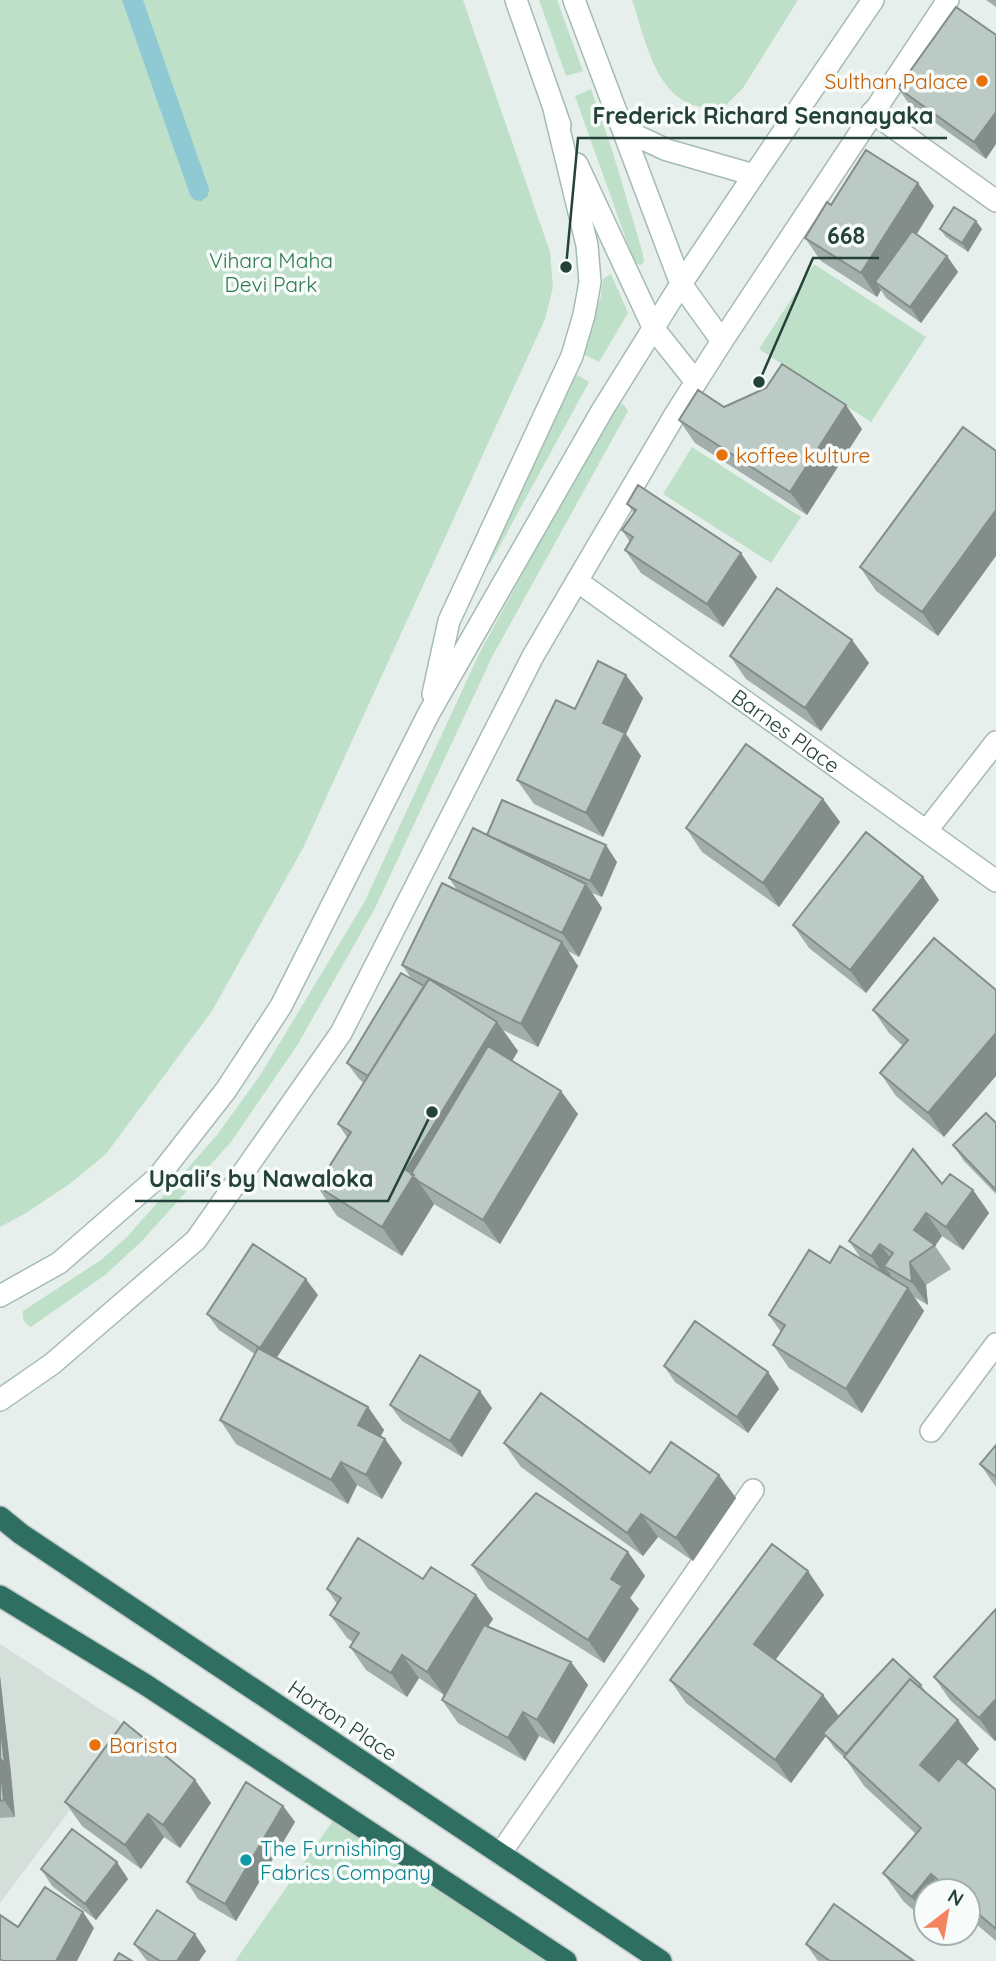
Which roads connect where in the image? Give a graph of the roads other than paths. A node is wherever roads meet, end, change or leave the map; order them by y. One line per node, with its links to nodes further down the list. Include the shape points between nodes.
1 (516, 0): 6 (main road)
2 (574, 0): 7 (main road)
3 (873, 0): 8 (main road)
4 (948, 0): 5 (main road)
5 (872, 112): 9 (main road); 12 (main road)
6 (555, 113): 11 (main road); 15 (main road, via 587,245 590,282 584,316 572,356 449,621)
7 (624, 130): 8 (main road, via 667,150); 10 (main road)
8 (754, 174): 10 (main road)
9 (996, 201)
10 (681, 284): 11 (main road); 12 (main road)
11 (654, 329): 13 (main road); 15 (main road)
12 (722, 341): 13 (main road)
13 (695, 382): 14 (main road)
14 (577, 581): 17 (main road, Barnes Place); 21 (main road, via 533,656 341,1033 220,1208 197,1240 52,1364)
15 (429, 713): 19 (main road, via 281,1006 226,1090 158,1177 60,1263)
16 (996, 742): 17 (main road)
17 (927, 831): 18 (main road, Barnes Place)
18 (996, 881)
19 (0, 1296)
20 (996, 1344): 22 (main road)
21 (0, 1400)
22 (931, 1431)
23 (753, 1490): 26 (main road)
24 (0, 1517): 26 (highway, Horton Place)
25 (0, 1596): 27 (highway, via 146,1685)
26 (500, 1854): 28 (highway, Horton Place)
27 (566, 1961)
28 (661, 1961)

